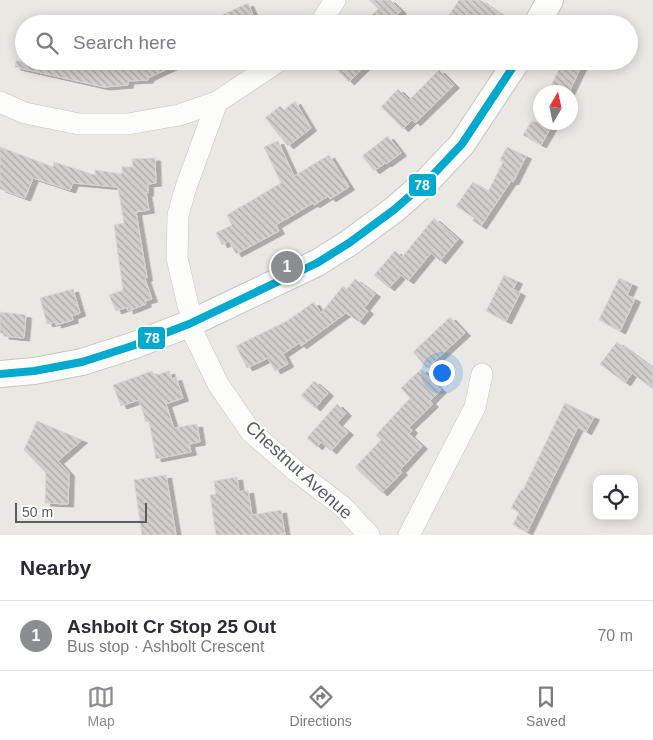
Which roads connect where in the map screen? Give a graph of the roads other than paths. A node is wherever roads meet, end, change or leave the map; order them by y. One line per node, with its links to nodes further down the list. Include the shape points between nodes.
1 (336, 0): 3 (street)
2 (550, 0): 4 (street)
3 (326, 15)
4 (542, 15)
5 (265, 70): 8 (street)
6 (510, 70): 9 (street, via 462,144 394,209 317,263)
7 (0, 102): 8 (street, via 25,113 79,124 128,124 179,115)
8 (217, 102): 9 (street, Chestnut Avenue, via 178,215 177,258)
9 (192, 322): 10 (street, via 82,362); 12 (street, Chestnut Avenue, via 218,384 252,432 342,506)
10 (0, 374)
11 (482, 374): 13 (street, via 475,407)
12 (369, 535)
13 (409, 535)

